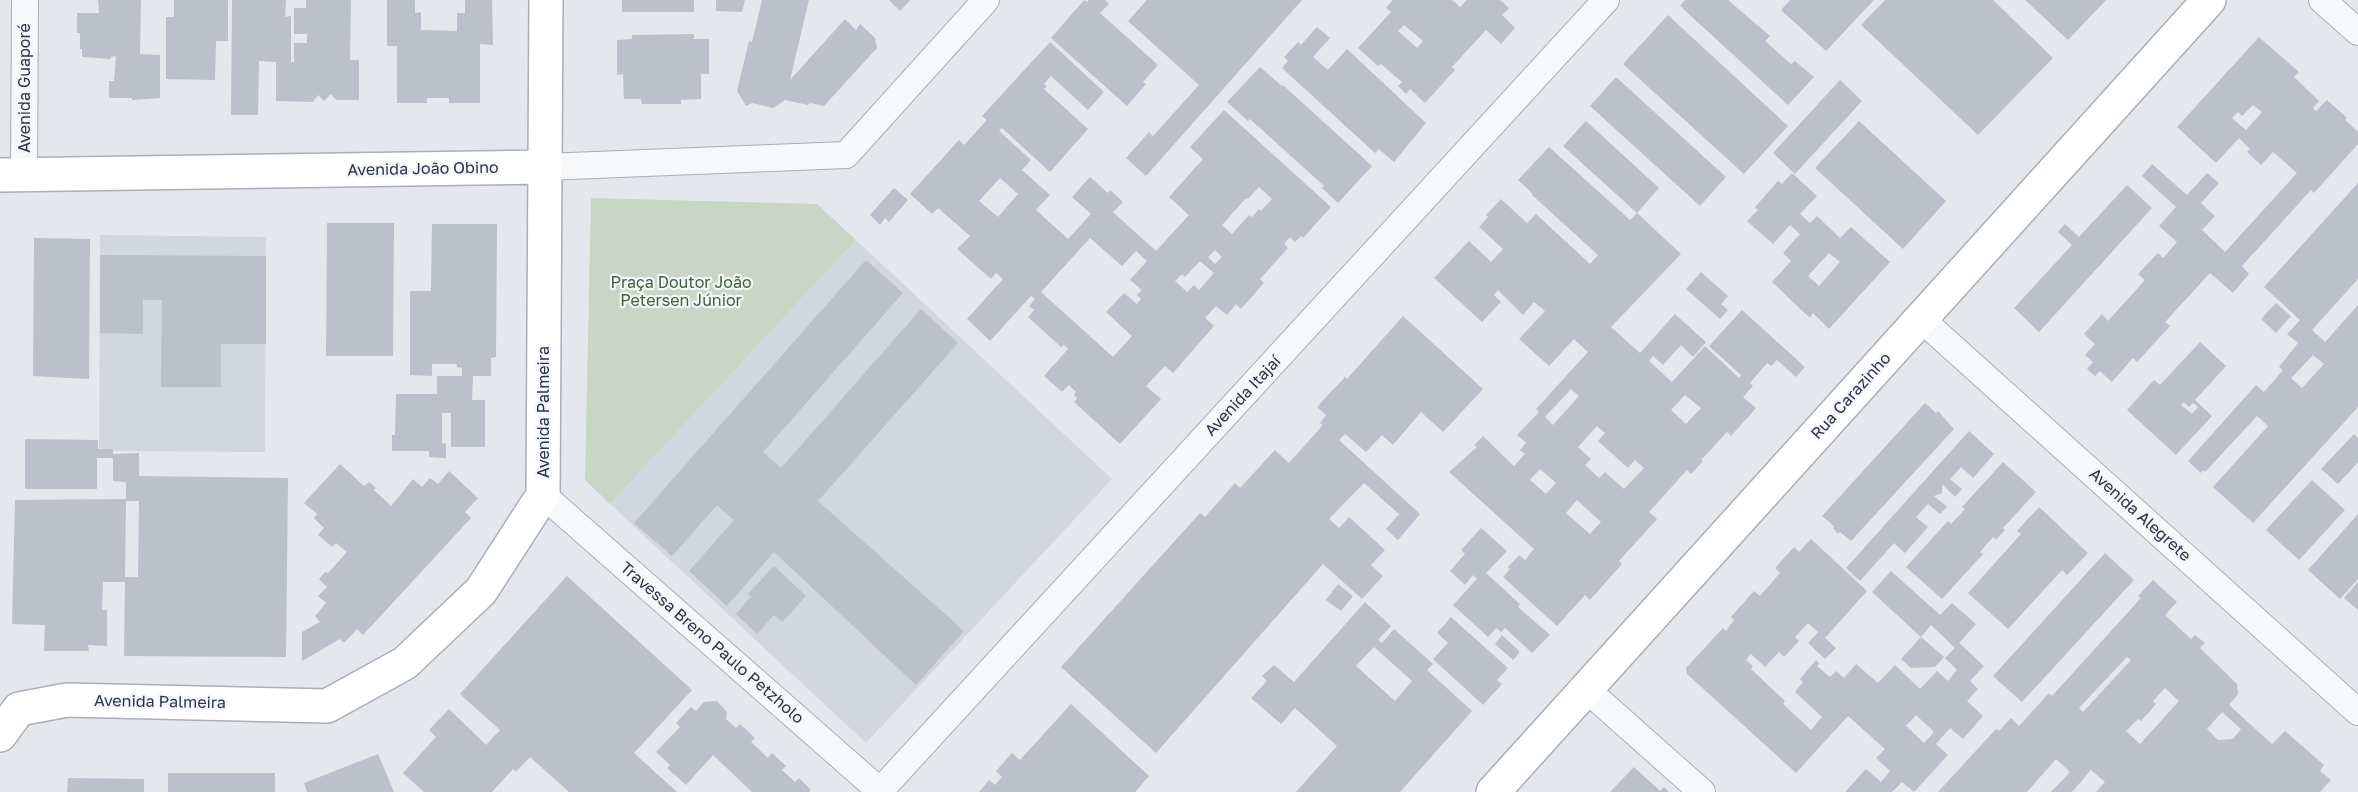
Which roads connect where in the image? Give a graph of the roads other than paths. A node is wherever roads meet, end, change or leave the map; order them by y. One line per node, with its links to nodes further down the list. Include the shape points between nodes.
1 (25, 0): 9 (street, Avenida Guaporé)
2 (546, 0): 8 (street, Avenida Palmeira)
3 (986, 0): 8 (street, Avenida João Obino, via 846,155)
4 (1606, 0): 15 (street, Avenida Itajaí)
5 (2209, 0): 10 (street, Rua Carazinho)
6 (2322, 0): 7 (street)
7 (2358, 32)
8 (545, 167): 9 (street, Avenida João Obino); 11 (street, Avenida Palmeira)
9 (12, 176)
10 (1921, 319): 12 (street, Rua Carazinho); 13 (street, Avenida Alegrete)
11 (543, 495): 14 (street, Avenida Palmeira, via 481,591 405,663 327,706 67,700); 15 (street, Travessa Breno Paulo Petzholo)
12 (1586, 689): 16 (street, Rua Carazinho); 17 (street)
13 (2358, 712)
14 (9, 722)
15 (880, 791)
16 (1493, 792)
17 (1702, 792)

